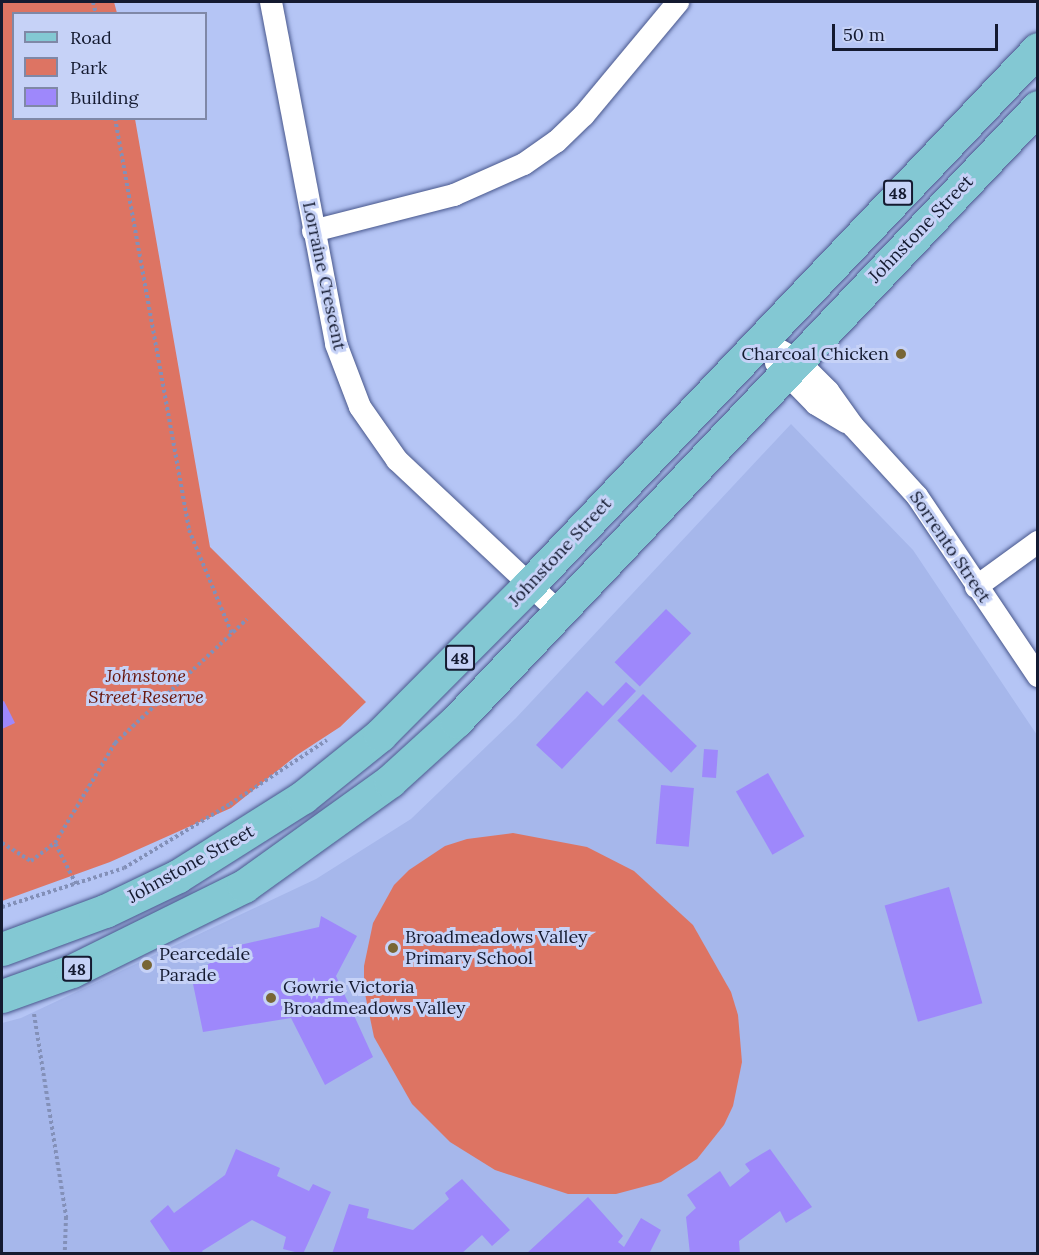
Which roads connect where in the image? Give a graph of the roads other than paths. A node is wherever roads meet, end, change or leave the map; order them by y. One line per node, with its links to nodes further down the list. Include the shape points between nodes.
1 (271, 2): 5 (street, Lorraine Crescent)
2 (675, 3): 5 (street, via 584,115 556,142 524,164 454,195)
3 (1038, 49): 6 (main road, Johnstone Street / 48)
4 (1038, 107): 7 (main road, Johnstone Street / 48)
5 (313, 231): 9 (street, Lorraine Crescent, via 336,344 360,406 374,430 404,466)
6 (760, 339): 7 (street, Sorrento Street); 9 (main road, Johnstone Street / 48)
7 (790, 368): 10 (street, Sorrento Street, via 828,391 852,426 917,496); 11 (main road, Johnstone Street / 48)
8 (1038, 542): 10 (street)
9 (529, 585): 11 (street, Lorraine Crescent); 13 (main road, Johnstone Street / 48, via 380,735)
10 (976, 587): 12 (street, Sorrento Street)
11 (559, 612): 14 (main road, Johnstone Street / 48, via 456,721 390,781)
12 (1038, 676)
13 (281, 812): 14 (main road); 15 (main road, Johnstone Street / 48, via 178,876 105,911)
14 (304, 846): 16 (main road, Johnstone Street / 48, via 244,886 181,920)
15 (2, 949)
16 (15, 992)

